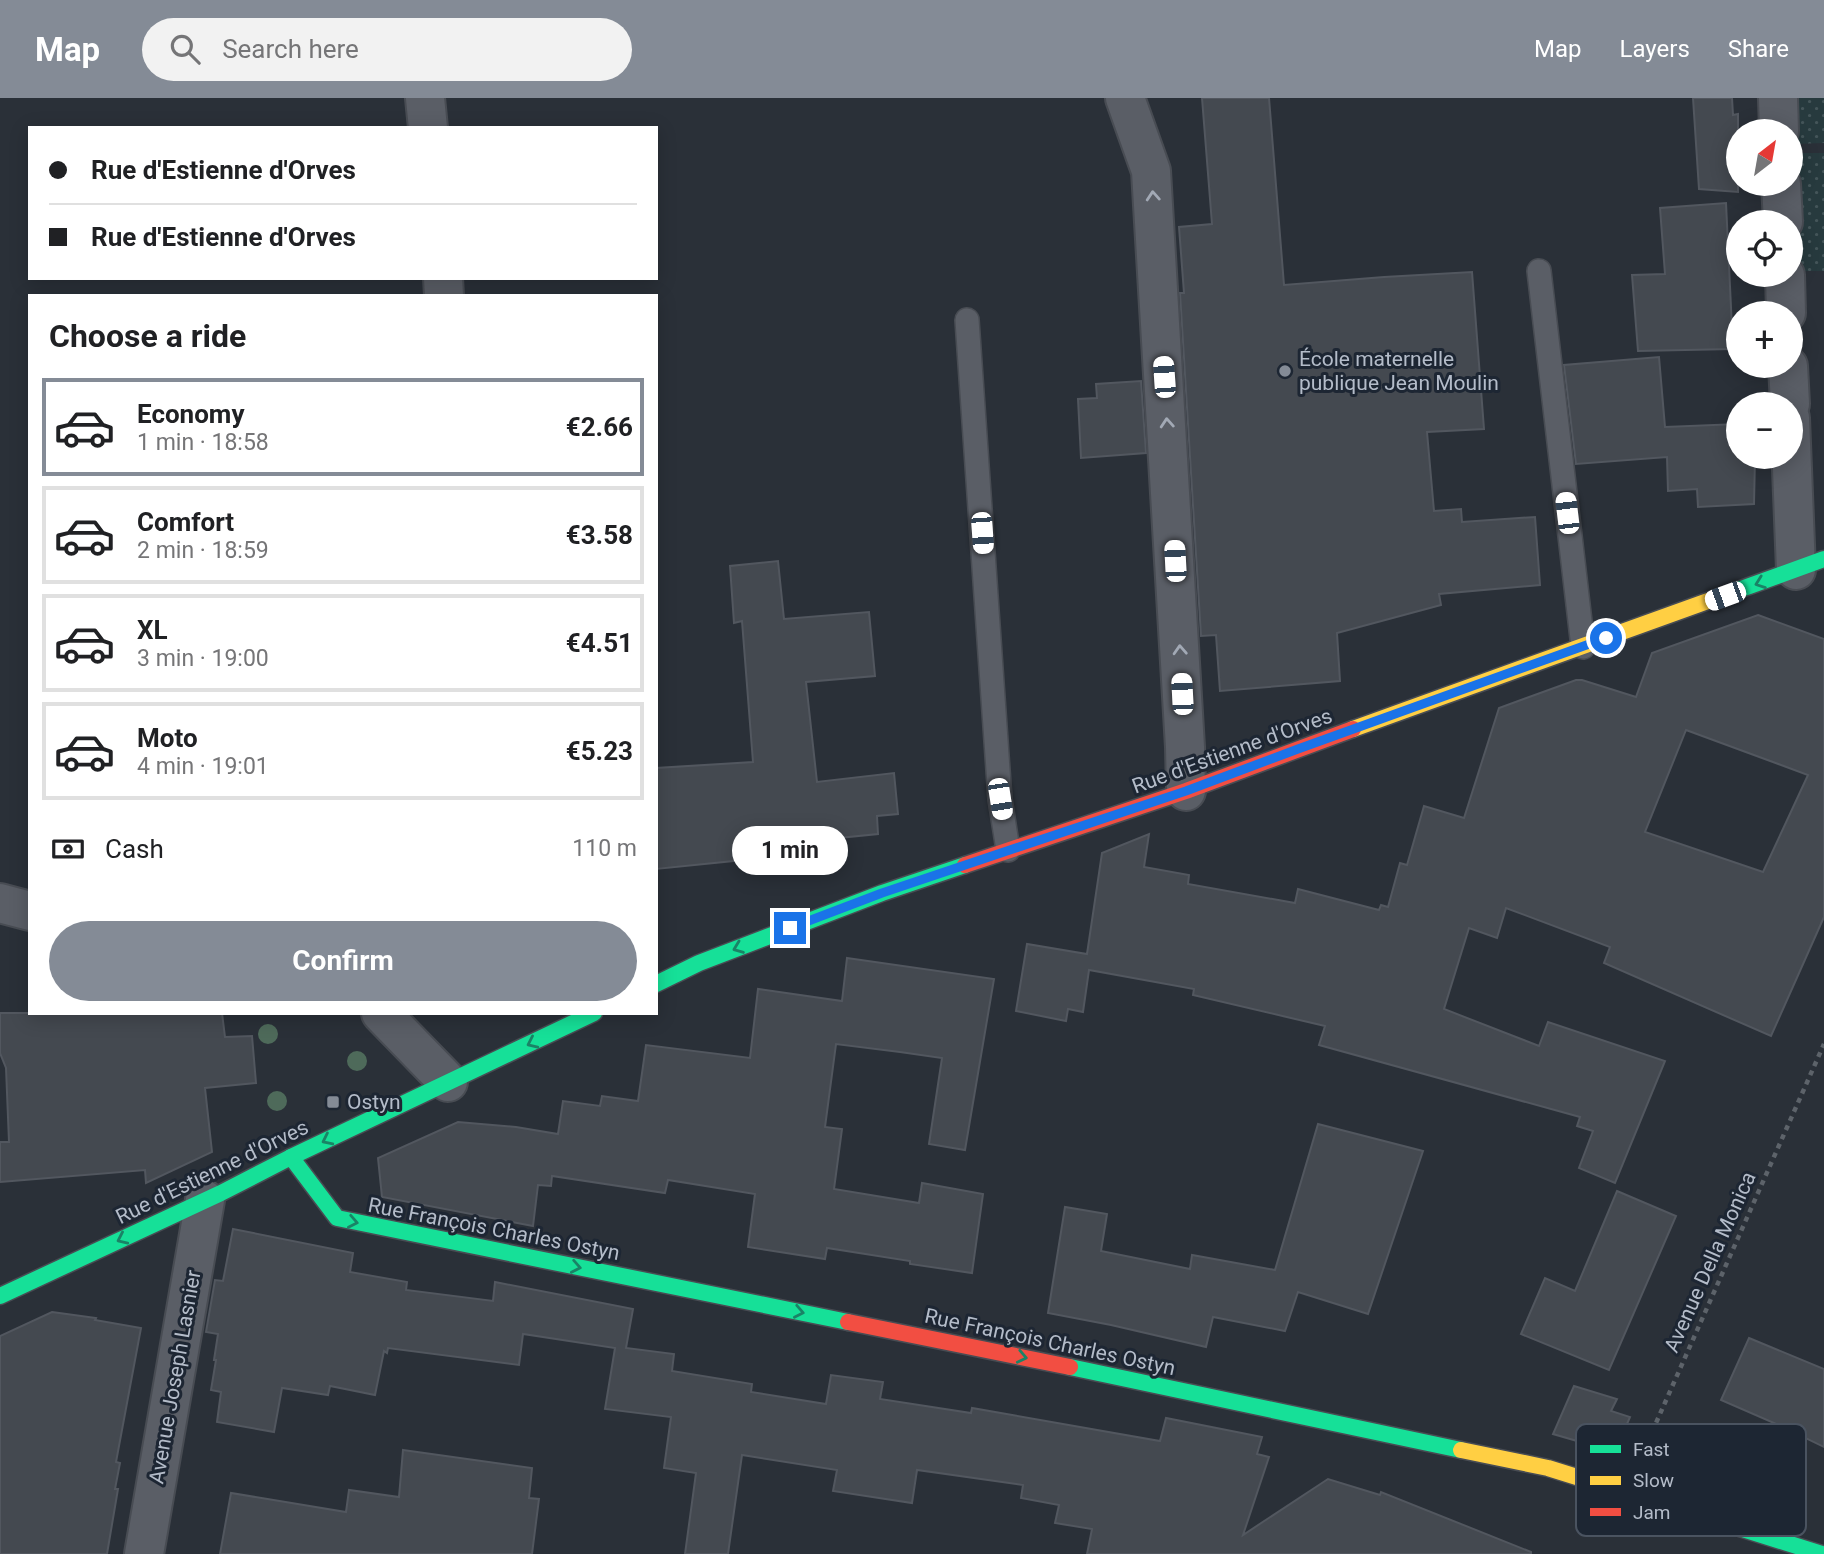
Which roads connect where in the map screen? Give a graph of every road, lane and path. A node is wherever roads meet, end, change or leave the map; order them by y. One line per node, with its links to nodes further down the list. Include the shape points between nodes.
1 (425, 98): 5 (street)
2 (1125, 98): 11 (street, one-way to 2, via 1151,172)
3 (1778, 98): 4 (street)
4 (1779, 119)
5 (428, 126)
6 (1539, 271): 10 (lane)
7 (967, 320): 12 (lane, via 1000,799)
8 (1797, 469): 9 (street)
9 (1810, 565): 10 (street, Rue d'Estienne d'Orves, one-way to 10)
10 (1583, 647): 11 (street, Rue d'Estienne d'Orves)
11 (1186, 791): 12 (street, Rue d'Estienne d'Orves)
12 (1008, 850): 15 (street, Rue d'Estienne d'Orves, one-way to 15, via 882,893)
13 (0, 903): 14 (street)
14 (28, 910)
15 (658, 983)
16 (383, 1015): 19 (street)
17 (590, 1015): 19 (street, Rue d'Estienne d'Orves, one-way to 19)
18 (1824, 1044): 23 (path, Avenue Della Monica)
19 (448, 1082): 20 (street, Rue d'Estienne d'Orves, one-way to 20)
20 (291, 1157): 21 (street, Rue d'Estienne d'Orves); 24 (street, Rue François Charles Ostyn, one-way to 24, via 337,1219 1029,1359)
21 (205, 1200): 22 (street, Rue d'Estienne d'Orves, one-way to 22); 26 (street, Avenue Joseph Lasnier)
22 (0, 1296)
23 (1655, 1424)
24 (1576, 1477)
25 (1765, 1536): 27 (street, Rue François Charles Ostyn)
26 (144, 1554)
27 (1822, 1554)

